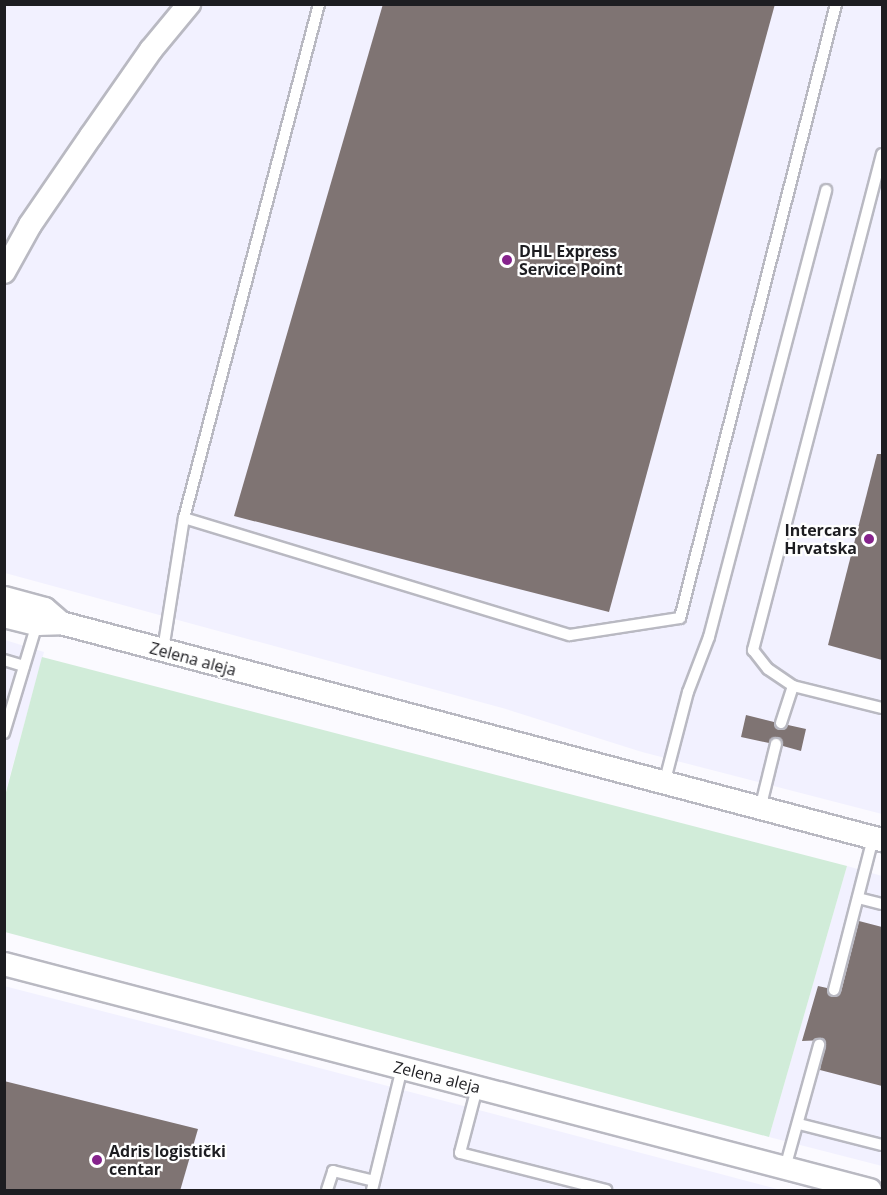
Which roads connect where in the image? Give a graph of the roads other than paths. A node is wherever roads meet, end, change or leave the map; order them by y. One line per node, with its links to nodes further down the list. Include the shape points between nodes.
1 (189, 4): 6 (street, via 90,136 30,225)
2 (319, 4): 7 (lane)
3 (836, 4): 7 (lane, via 680,618 570,635)
4 (882, 154): 15 (lane, via 753,650 768,669)
5 (826, 190): 20 (lane, via 709,637 688,692)
6 (4, 272)
7 (184, 518): 12 (lane)
8 (4, 598): 10 (street, Zelena aleja, via 45,609)
9 (4, 616): 11 (street, Zelena aleja)
10 (61, 623): 11 (street, Zelena aleja); 12 (street, Zelena aleja)
11 (37, 624): 14 (lane)
12 (163, 650): 20 (street, Zelena aleja)
13 (4, 660): 14 (lane)
14 (24, 666): 18 (lane)
15 (793, 686): 16 (lane); 17 (lane)
16 (882, 708)
17 (781, 723)
18 (4, 733)
19 (776, 744): 21 (lane)
20 (664, 784): 21 (street, Zelena aleja)
21 (760, 809): 22 (street, Zelena aleja)
22 (878, 839): 23 (lane)
23 (858, 898): 24 (lane); 26 (lane)
24 (882, 904)
25 (4, 964): 28 (street, Zelena aleja)
26 (834, 990)
27 (819, 1045): 30 (lane)
28 (402, 1068): 29 (street, Zelena aleja); 33 (lane)
29 (477, 1088): 32 (street, Zelena aleja); 35 (lane, via 460,1153)
30 (799, 1124): 31 (lane); 32 (lane)
31 (882, 1145)
32 (785, 1168): 36 (street, Zelena aleja)
33 (373, 1186): 34 (lane, via 333,1171)
34 (327, 1191)
35 (606, 1191)
36 (870, 1191)

